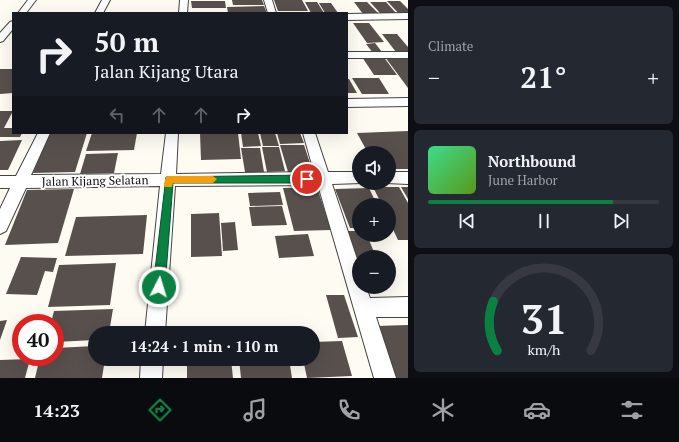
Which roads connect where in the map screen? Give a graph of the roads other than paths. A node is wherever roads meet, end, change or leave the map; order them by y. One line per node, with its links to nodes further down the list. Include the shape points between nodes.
1 (32, 0): 5 (street)
2 (106, 0): 6 (street)
3 (184, 0): 7 (street)
4 (268, 0): 8 (street)
5 (23, 12)
6 (100, 12)
7 (183, 12)
8 (272, 12)
9 (408, 16): 10 (street)
10 (348, 17)
11 (11, 21): 12 (street)
12 (0, 39)
13 (348, 55): 14 (street)
14 (408, 55)
15 (408, 102): 16 (street)
16 (348, 103)
17 (44, 134): 26 (street, Jalan Kijang Selatan)
18 (172, 134): 24 (street)
19 (309, 134): 23 (street)
20 (352, 178): 23 (street, Jalan Kijang Selatan)
21 (396, 178): 22 (street)
22 (408, 178)
23 (322, 179): 24 (street, Jalan Kijang Selatan); 29 (street)
24 (169, 180): 26 (street, Jalan Kijang Selatan); 30 (street)
25 (0, 182): 26 (street)
26 (21, 182): 27 (street, Jalan Kijang Selatan)
27 (0, 226)
28 (408, 307): 29 (street)
29 (364, 308): 33 (street)
30 (156, 326)
31 (151, 366): 32 (street)
32 (150, 378)
33 (385, 378)

